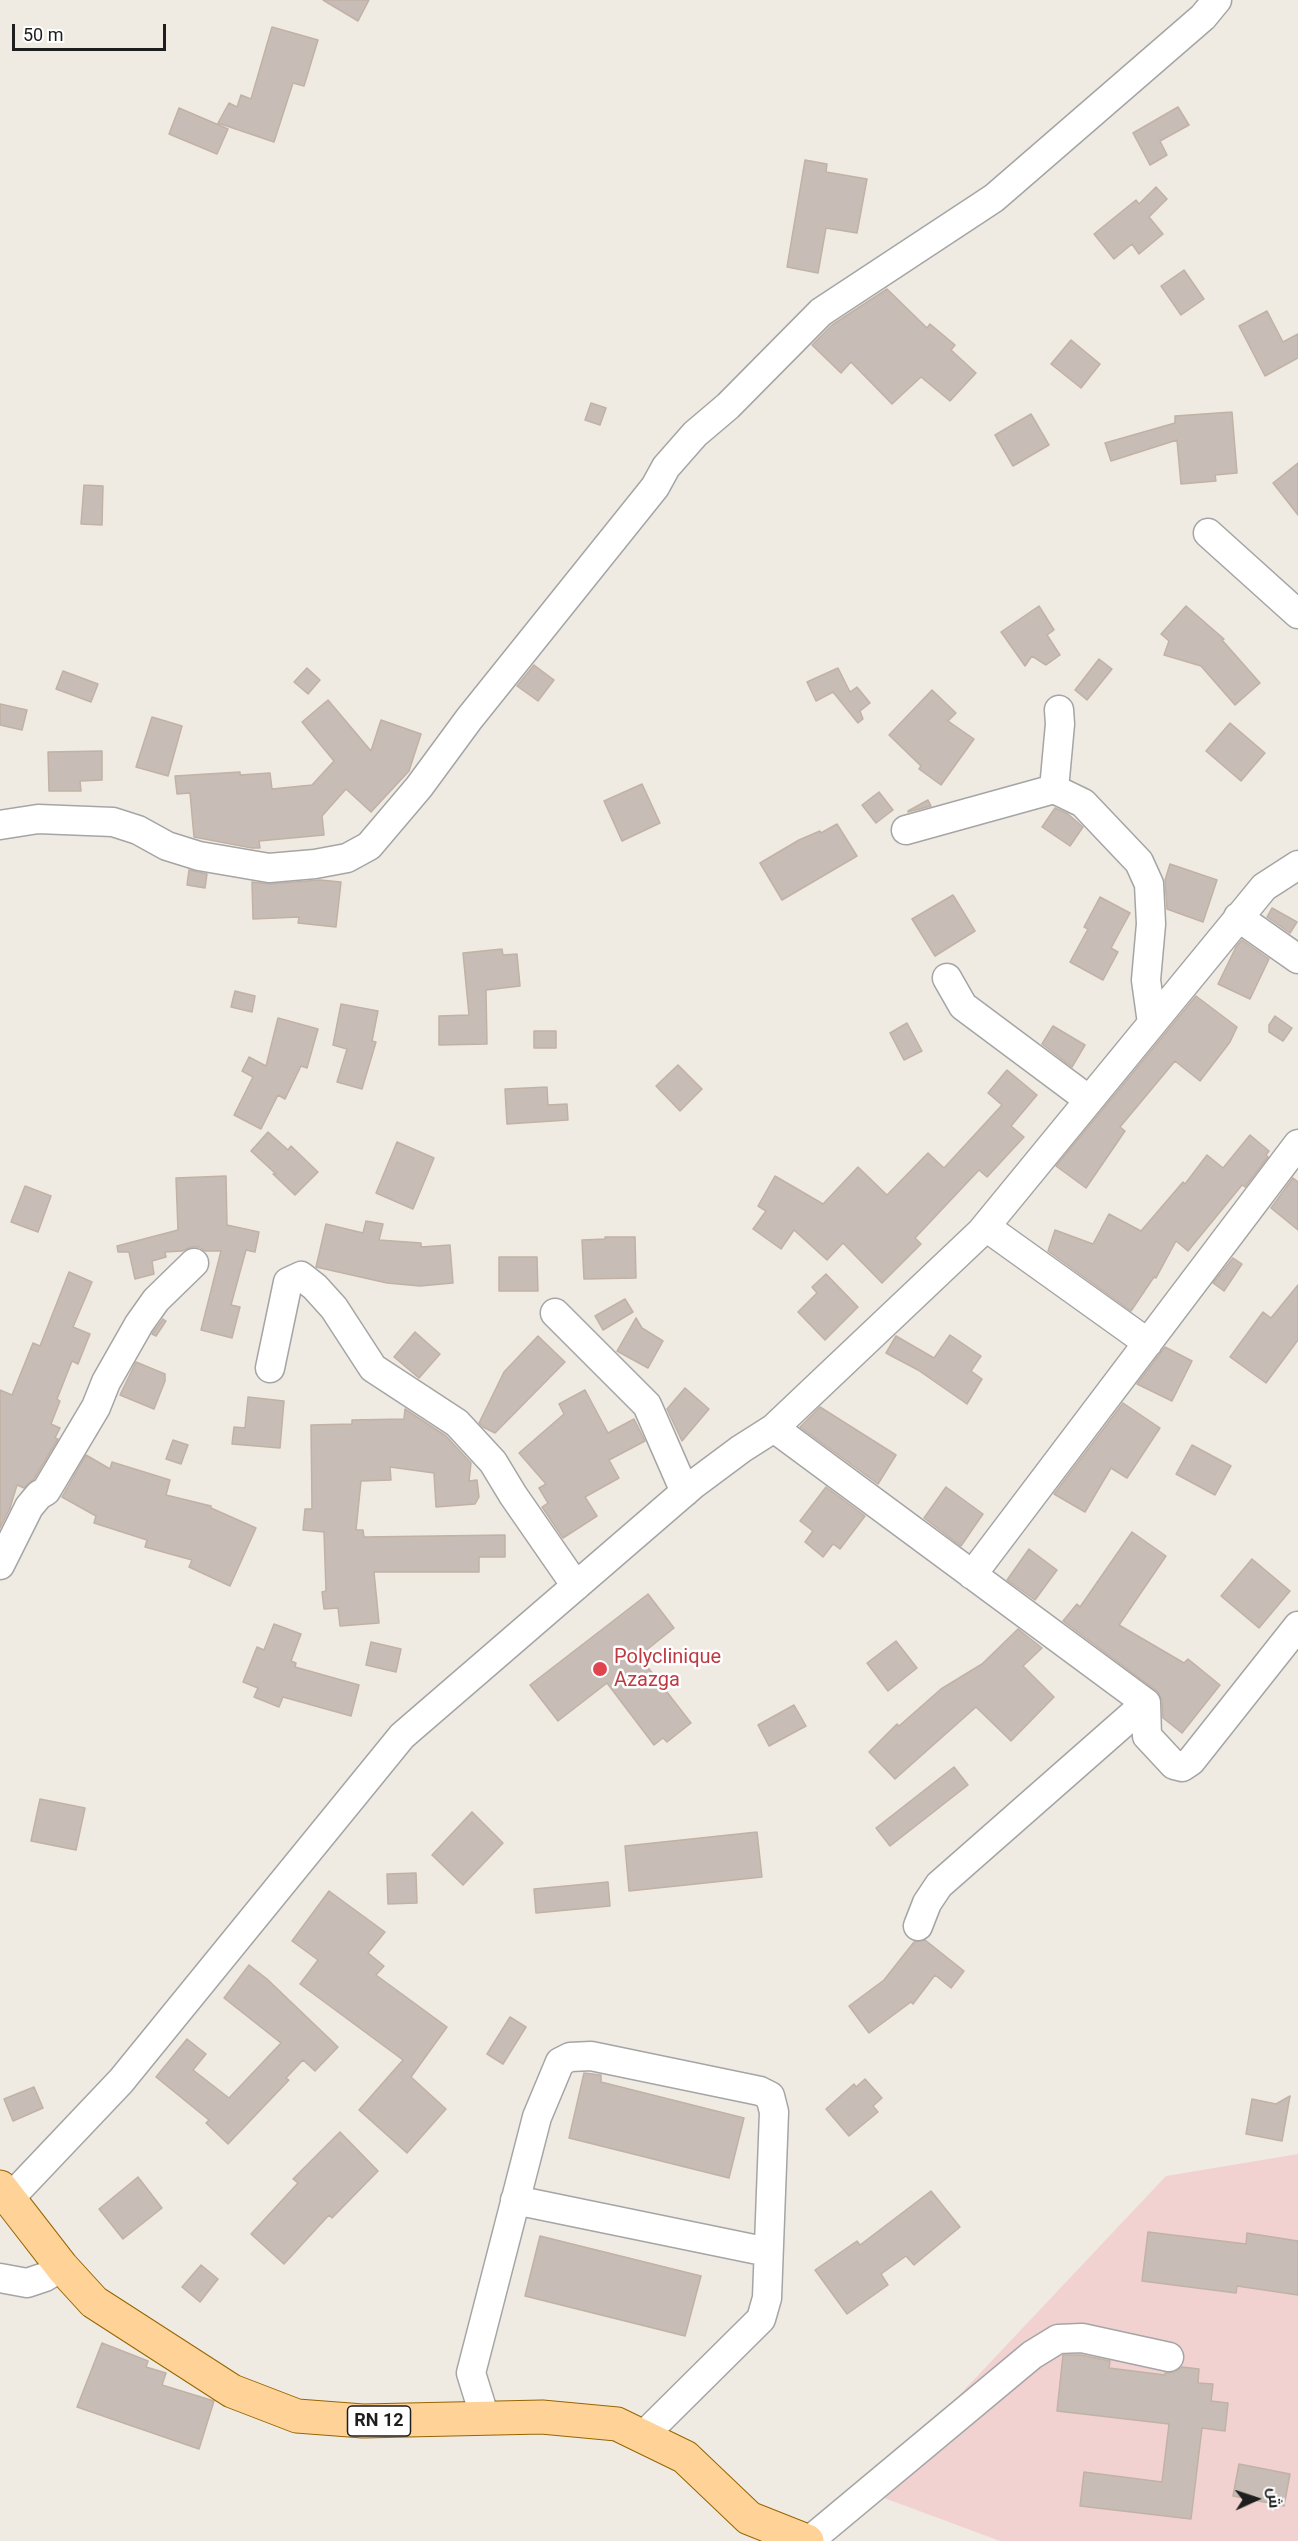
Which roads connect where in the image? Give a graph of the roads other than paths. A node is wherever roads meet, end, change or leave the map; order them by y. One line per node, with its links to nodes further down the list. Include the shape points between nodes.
1 (1217, 0): 6 (street, via 1203,17 994,198 821,312 695,434 369,846 347,858 269,868 199,856 113,822 38,819)
2 (1208, 533): 3 (street)
3 (1298, 614)
4 (1059, 710): 5 (street)
5 (1054, 789): 7 (street); 12 (street, via 1083,803 1105,824 1139,861 1149,884 1151,924 1146,980)
6 (0, 825)
7 (906, 830)
8 (1298, 865): 9 (street, via 1264,887)
9 (1238, 917): 10 (street); 12 (street)
10 (1298, 959)
11 (947, 978): 13 (street, via 963,1006)
12 (1152, 1023): 13 (street)
13 (1089, 1100): 15 (street)
14 (1298, 1144): 18 (street)
15 (986, 1227): 18 (street); 20 (street)
16 (194, 1263): 22 (street, via 156,1300 139,1324 96,1407 46,1491 29,1507)
17 (555, 1312): 21 (street, via 647,1405)
18 (1148, 1343): 23 (street)
19 (270, 1368): 24 (street, via 288,1282 301,1276 334,1308 373,1368 457,1423 493,1462)
20 (774, 1428): 21 (street); 23 (street)
21 (685, 1492): 24 (street)
22 (0, 1565)
23 (972, 1575): 26 (street)
24 (576, 1586): 28 (street, via 402,1736 121,2081)
25 (1298, 1626): 26 (street, via 1191,1761 1182,1767 1174,1765 1147,1736)
26 (1146, 1703): 27 (street, via 939,1885)
27 (918, 1926)
28 (5, 2193): 31 (main road, RN 12)
29 (515, 2200): 30 (street); 30 (street, via 537,2117 560,2062 570,2057 603,2058 770,2096 774,2112); 34 (street, via 471,2373)
30 (768, 2252): 35 (street, via 767,2298 762,2319)
31 (62, 2267): 32 (street, via 27,2283); 34 (main road, RN 12, via 94,2302 232,2391 297,2416 363,2421)
32 (0, 2278)
33 (1169, 2357): 36 (street, via 1082,2338 1058,2339 1032,2355)
34 (485, 2418): 35 (main road, RN 12, via 542,2417 617,2424)
35 (642, 2437): 36 (main road, RN 12, via 685,2457 749,2518)
36 (808, 2541)

